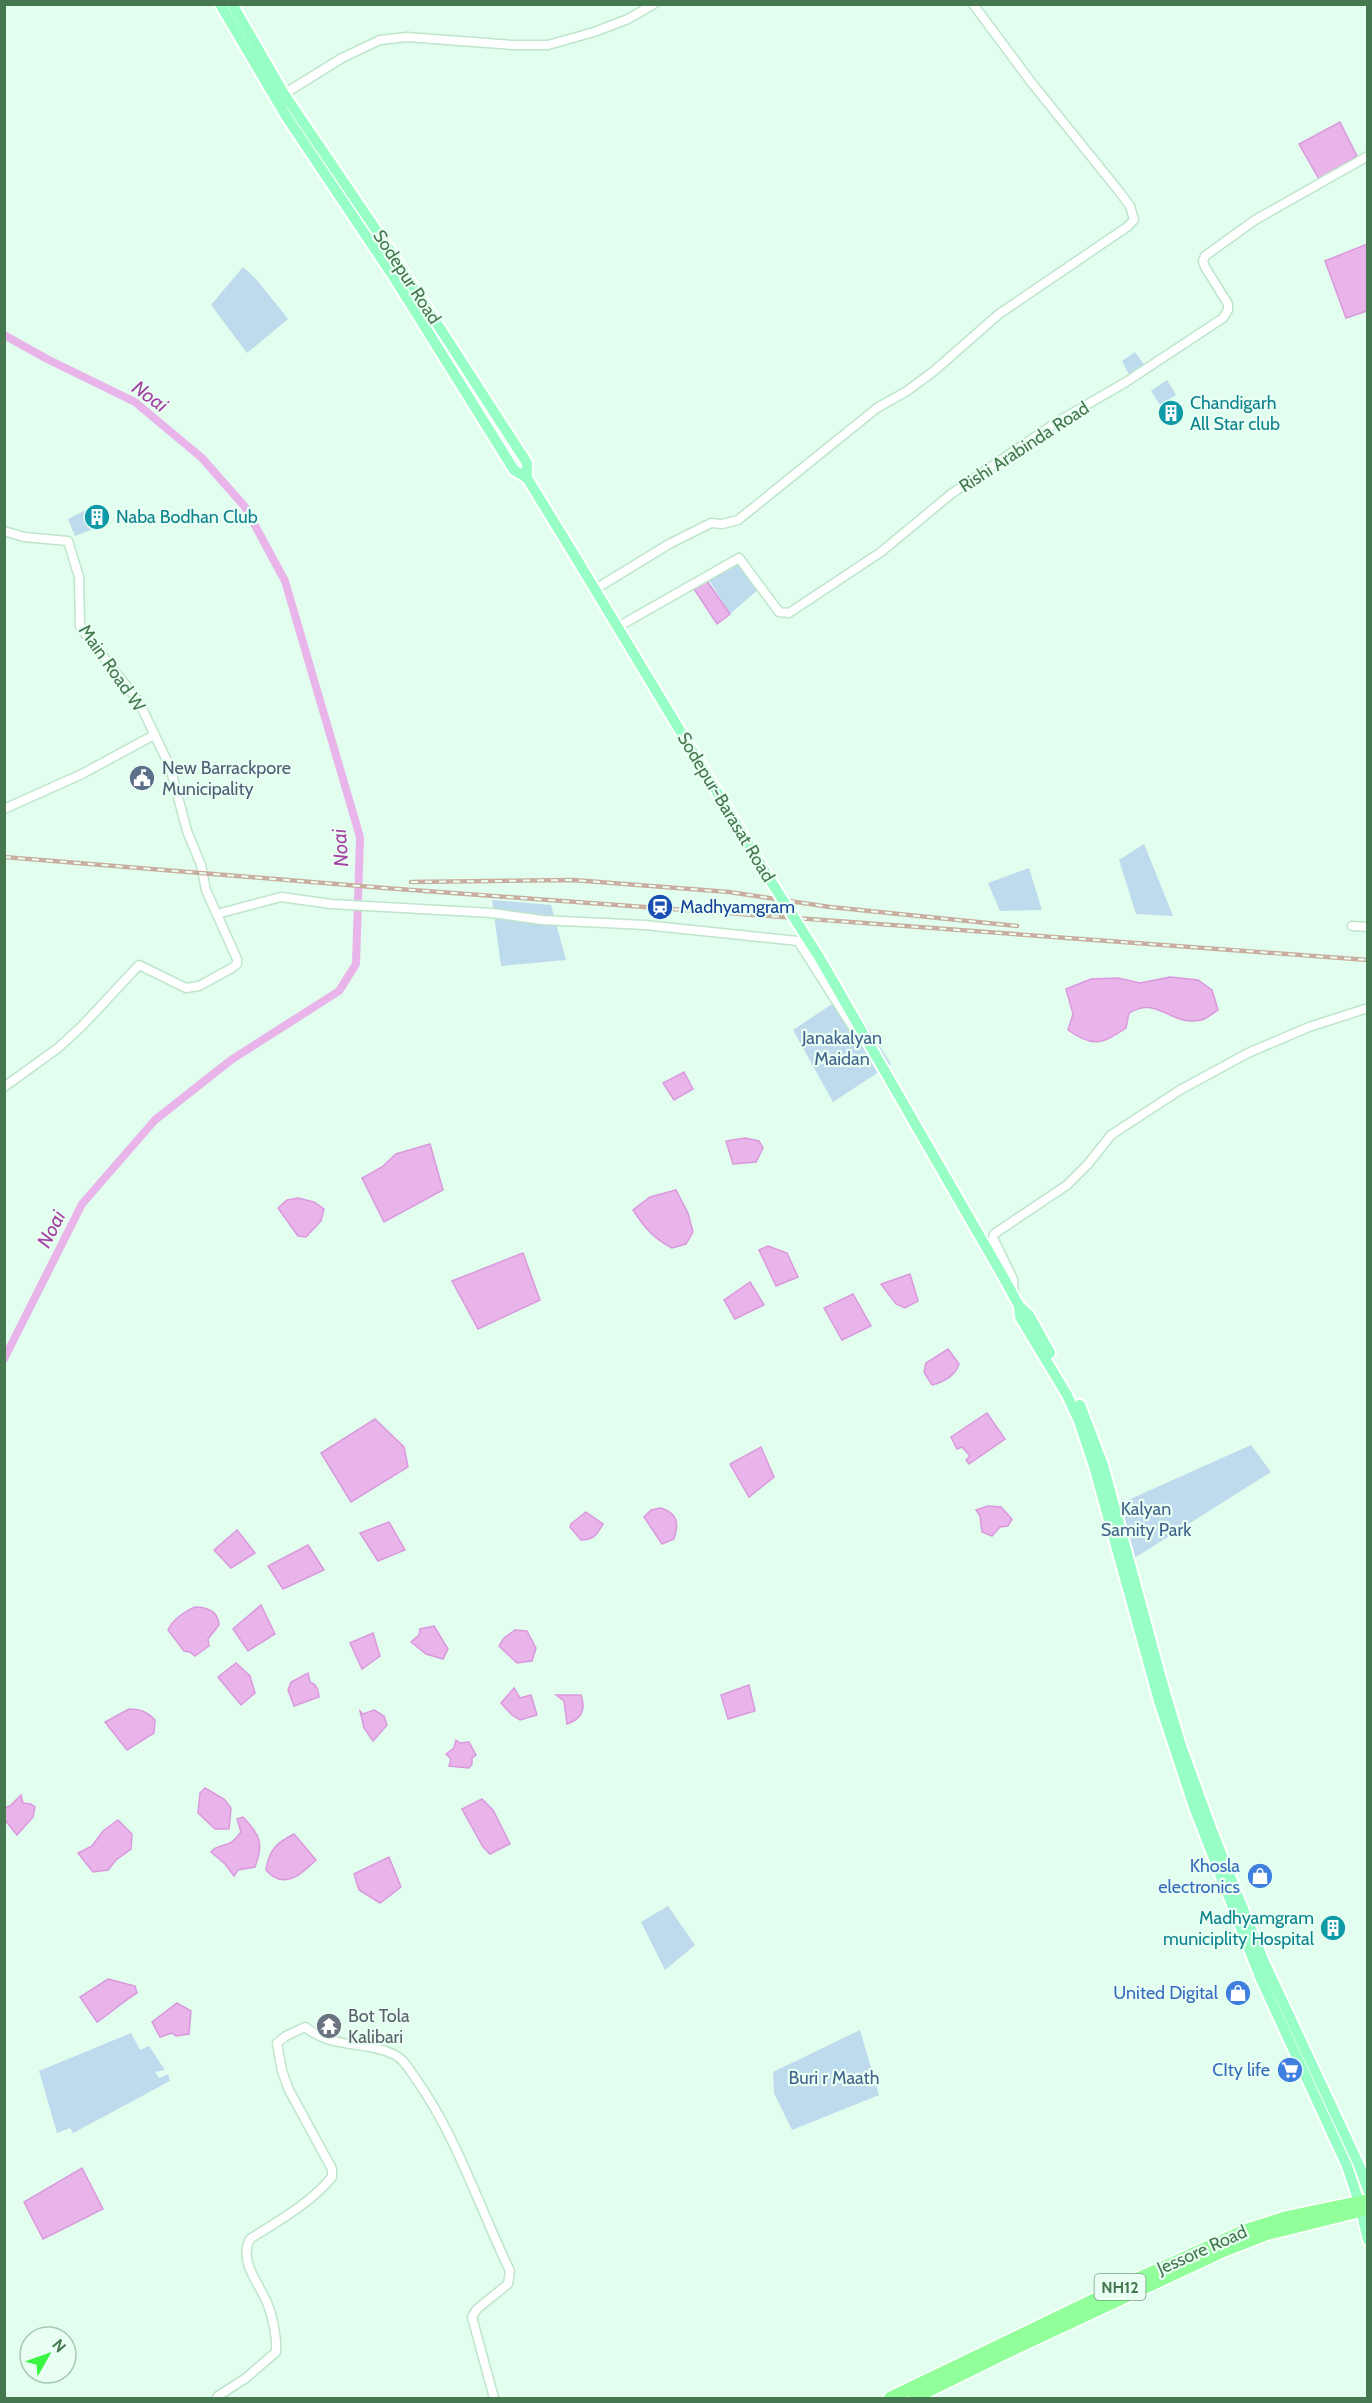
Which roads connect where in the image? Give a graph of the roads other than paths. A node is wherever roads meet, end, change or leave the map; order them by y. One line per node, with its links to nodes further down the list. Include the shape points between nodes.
1 (220, 4): 5 (main road)
2 (232, 4): 5 (main road, Sodepur Road)
3 (654, 4): 5 (street, via 628,19 548,45 406,37 380,40 342,58)
4 (973, 4): 9 (street, via 1130,206 1134,220 999,314 934,371 877,408 738,520 711,523)
5 (280, 97): 8 (main road, Sodepur Road, via 385,243 512,438 527,463 527,478)
6 (1368, 156): 10 (street, Rishi Arabinda Road, via 1255,220 1205,256 1205,267 1228,304 1223,318 951,494 881,552 789,613 778,612 739,558)
7 (4, 531): 11 (street, Main Road W, via 68,542 79,577 80,627 139,702)
8 (573, 553): 18 (main road, Sodepur-Barasat Road, bridge, via 819,957)
9 (602, 585)
10 (623, 624)
11 (154, 735): 12 (street, via 82,774); 13 (street, Main Road W, via 171,767 184,821)
12 (4, 809)
13 (217, 914): 17 (street, Main Road W, via 237,964 199,986 186,988 140,965 58,1048); 18 (street, via 281,897 798,941 872,1057 1001,1284)
14 (1352, 926): 15 (street)
15 (1368, 927)
16 (1368, 1008): 18 (street, via 1248,1053 1180,1090 1111,1135 1067,1185 994,1234)
17 (4, 1087)
18 (1016, 1302): 19 (main road, via 1029,1315 1092,1432 1171,1712 1203,1806 1264,1962); 20 (main road, via 1020,1317 1079,1421 1156,1691 1194,1807 1260,1977)
19 (1368, 2190)
20 (1364, 2205): 21 (main road); 24 (highway, Jessore Road / NH12, via 1287,2217 1246,2230); 25 (highway, Jessore Road / NH12, via 1221,2252)
21 (1368, 2240)
22 (217, 2398): 23 (street, via 276,2352 268,2306 248,2266 247,2244 332,2177 332,2169 282,2072 277,2043 305,2028 318,2038 396,2055 430,2098 510,2271 508,2284 472,2317)
23 (494, 2398)
24 (890, 2398)
25 (914, 2398)

